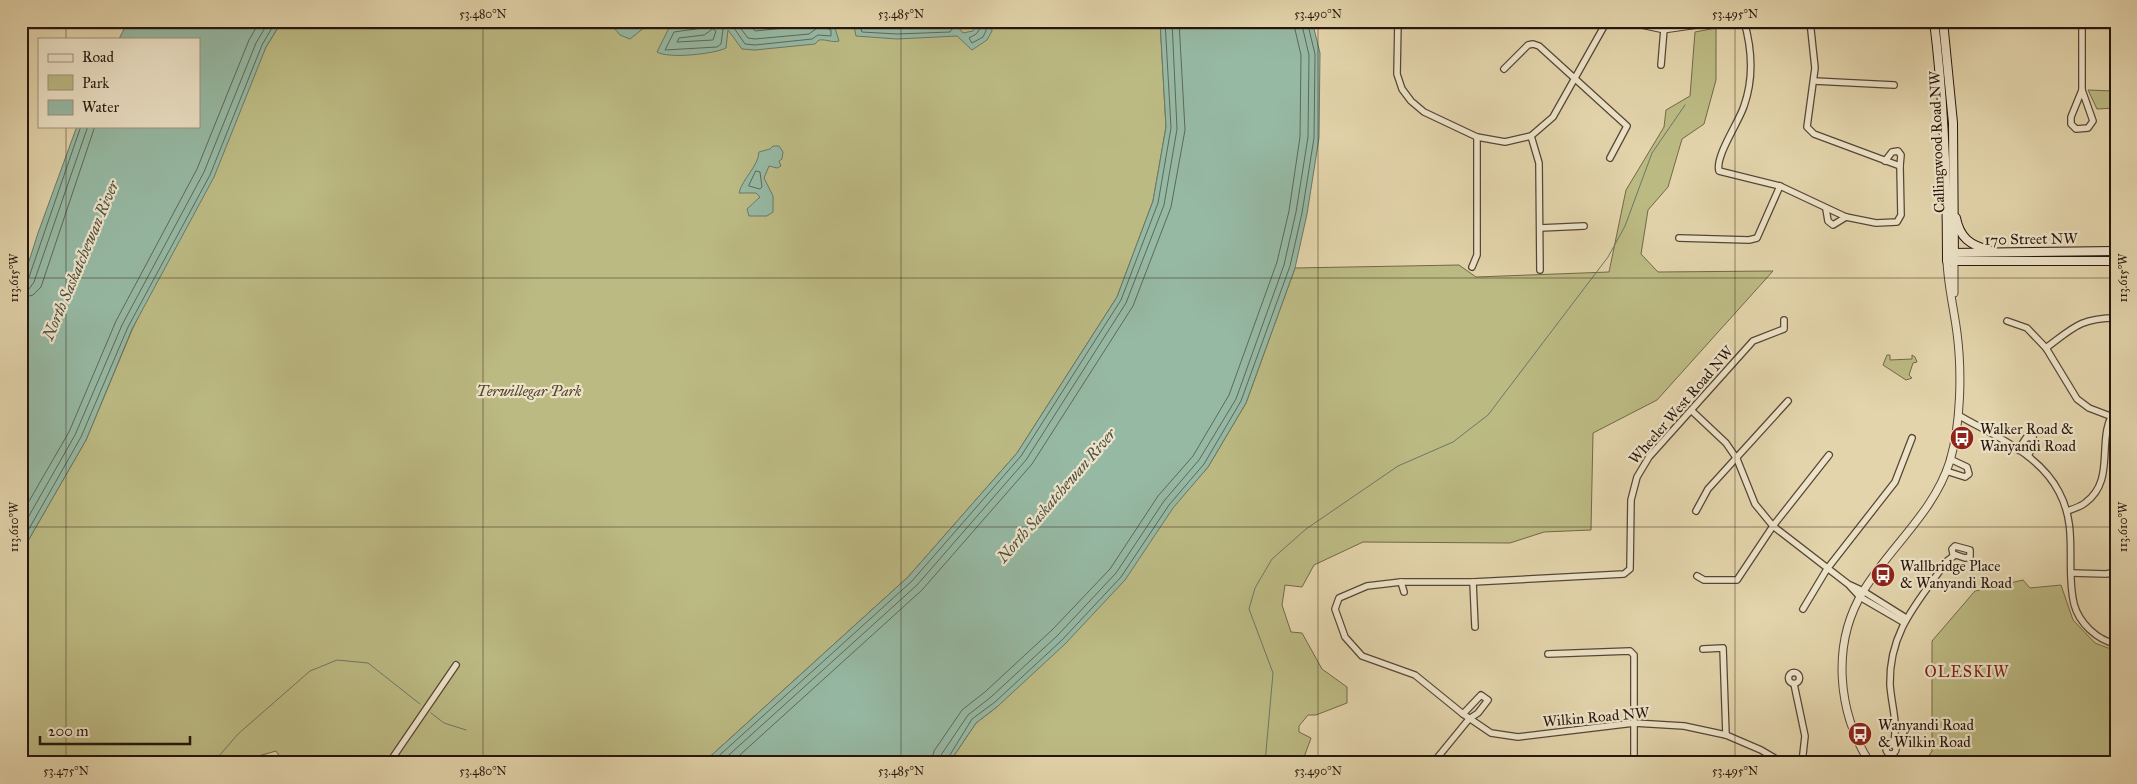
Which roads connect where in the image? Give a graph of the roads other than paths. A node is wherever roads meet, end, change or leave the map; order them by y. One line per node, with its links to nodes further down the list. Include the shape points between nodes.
1 (1398, 21): 17 (street, via 1397,70 1405,94 1424,112)
2 (1607, 21): 13 (street)
3 (1626, 21): 10 (street)
4 (1720, 21): 10 (street)
5 (1744, 21): 22 (street, via 1751,56 1748,92 1744,108 1718,161 1718,168 1723,174)
6 (1810, 21): 14 (street, via 1814,42)
7 (1934, 21): 31 (main road, Callingwood Road NW, via 1941,75)
8 (1943, 21): 23 (main road, Callingwood Road NW, via 1953,123)
9 (2082, 21): 16 (street)
10 (1664, 29): 11 (street)
11 (1661, 65)
12 (1504, 69): 13 (street, via 1528,45 1534,44)
13 (1575, 78): 18 (street, via 1553,117); 19 (street, via 1627,126)
14 (1814, 81): 15 (street); 20 (street, via 1806,124 1808,130)
15 (1894, 85)
16 (2082, 90): 16 (street, via 2071,117 2071,124 2076,128 2088,128 2093,121)
17 (1477, 136): 18 (street, via 1505,142); 33 (street, via 1477,255)
18 (1531, 136): 27 (street, via 1539,164)
19 (1610, 158)
20 (1885, 161): 21 (street); 21 (street, via 1892,152 1898,151)
21 (1900, 166): 25 (street, via 1900,215 1897,222 1876,223)
22 (1780, 186): 24 (street); 28 (street, via 1755,239)
23 (1954, 203): 29 (main road, via 1956,220 1965,240 1976,247); 31 (main road, Callingwood Road NW)
24 (1826, 209): 25 (street); 25 (street, via 1828,221 1833,225)
25 (1846, 217)
26 (1584, 226): 27 (street)
27 (1540, 228): 34 (street)
28 (1679, 238)
29 (1994, 251): 30 (main road, 170 Street NW); 31 (main road, 170 Street NW)
30 (2116, 252)
31 (1950, 257): 32 (main road, 170 Street NW); 42 (street, via 1948,283 1957,331)
32 (2116, 261)
33 (1472, 266)
34 (1540, 270)
35 (2116, 318): 38 (street, via 2095,318 2078,324)
36 (1784, 320): 41 (street, Wheeler West Road NW, via 1784,329 1752,342)
37 (2007, 320): 38 (street, via 2027,328)
38 (2046, 348): 43 (street, via 2077,399 2089,408)
39 (1788, 401): 48 (street)
40 (2116, 409): 43 (street)
41 (1692, 411): 48 (street, via 1726,443); 60 (street, Wheeler West Road NW, via 1649,458 1637,477 1631,500 1630,569 1624,574)
42 (1958, 415): 45 (street); 49 (street)
43 (2110, 416): 52 (street, via 2106,426 2105,471 2101,484 2086,503)
44 (1912, 438): 55 (street, via 1895,482)
45 (2018, 450): 47 (street); 47 (street, via 2026,438 2033,437 2034,444)
46 (1830, 455): 53 (street)
47 (2028, 456): 52 (street, via 2048,474)
48 (1736, 459): 51 (street, via 1708,489); 53 (street, via 1755,504)
49 (1950, 459): 50 (street); 50 (street, via 1967,467 1969,474 1966,478)
50 (1946, 471): 62 (street, via 1919,520)
51 (1696, 511)
52 (2067, 511): 57 (street)
53 (1773, 526): 55 (street); 58 (street, via 1737,580 1704,580)
54 (1955, 555): 65 (street, via 1947,561)
55 (1827, 569): 62 (street); 64 (street)
56 (2116, 572): 57 (street)
57 (2072, 573): 67 (street, via 2074,605 2088,628 2104,641)
58 (1697, 576)
59 (1401, 582): 60 (street, Wheeler West Road NW); 61 (street); 63 (street, Wheeler West Road NW, via 1367,586)
60 (1473, 582): 66 (street)
61 (1404, 592)
62 (1862, 594): 65 (street); 82 (street, via 1846,635 1842,671 1850,722)
63 (1339, 598): 72 (street, Wilkin Road NW, via 1334,609 1345,637 1362,656 1415,675)
64 (1803, 609)
65 (1904, 620): 76 (street, via 1890,665 1895,722)
66 (1475, 628)
67 (2116, 644)
68 (1703, 649): 75 (street, via 1723,648)
69 (1548, 654): 74 (street, via 1630,651 1634,655)
70 (456, 665): 77 (street)
71 (1794, 684): 81 (street, via 1805,736)
72 (1463, 714): 73 (street, Wilkin Road NW); 73 (street, via 1477,696 1488,700 1478,713)
73 (1469, 718): 74 (street, Wilkin Road NW, via 1491,733 1518,737); 78 (street)
74 (1634, 723): 75 (street, Wilkin Road NW, via 1684,726); 79 (street)
75 (1726, 736): 80 (street, Wilkin Road NW)
76 (1893, 745)
77 (389, 763)
78 (1433, 763)
79 (1634, 763)
80 (1783, 763)
81 (1802, 763)
82 (1870, 763)

